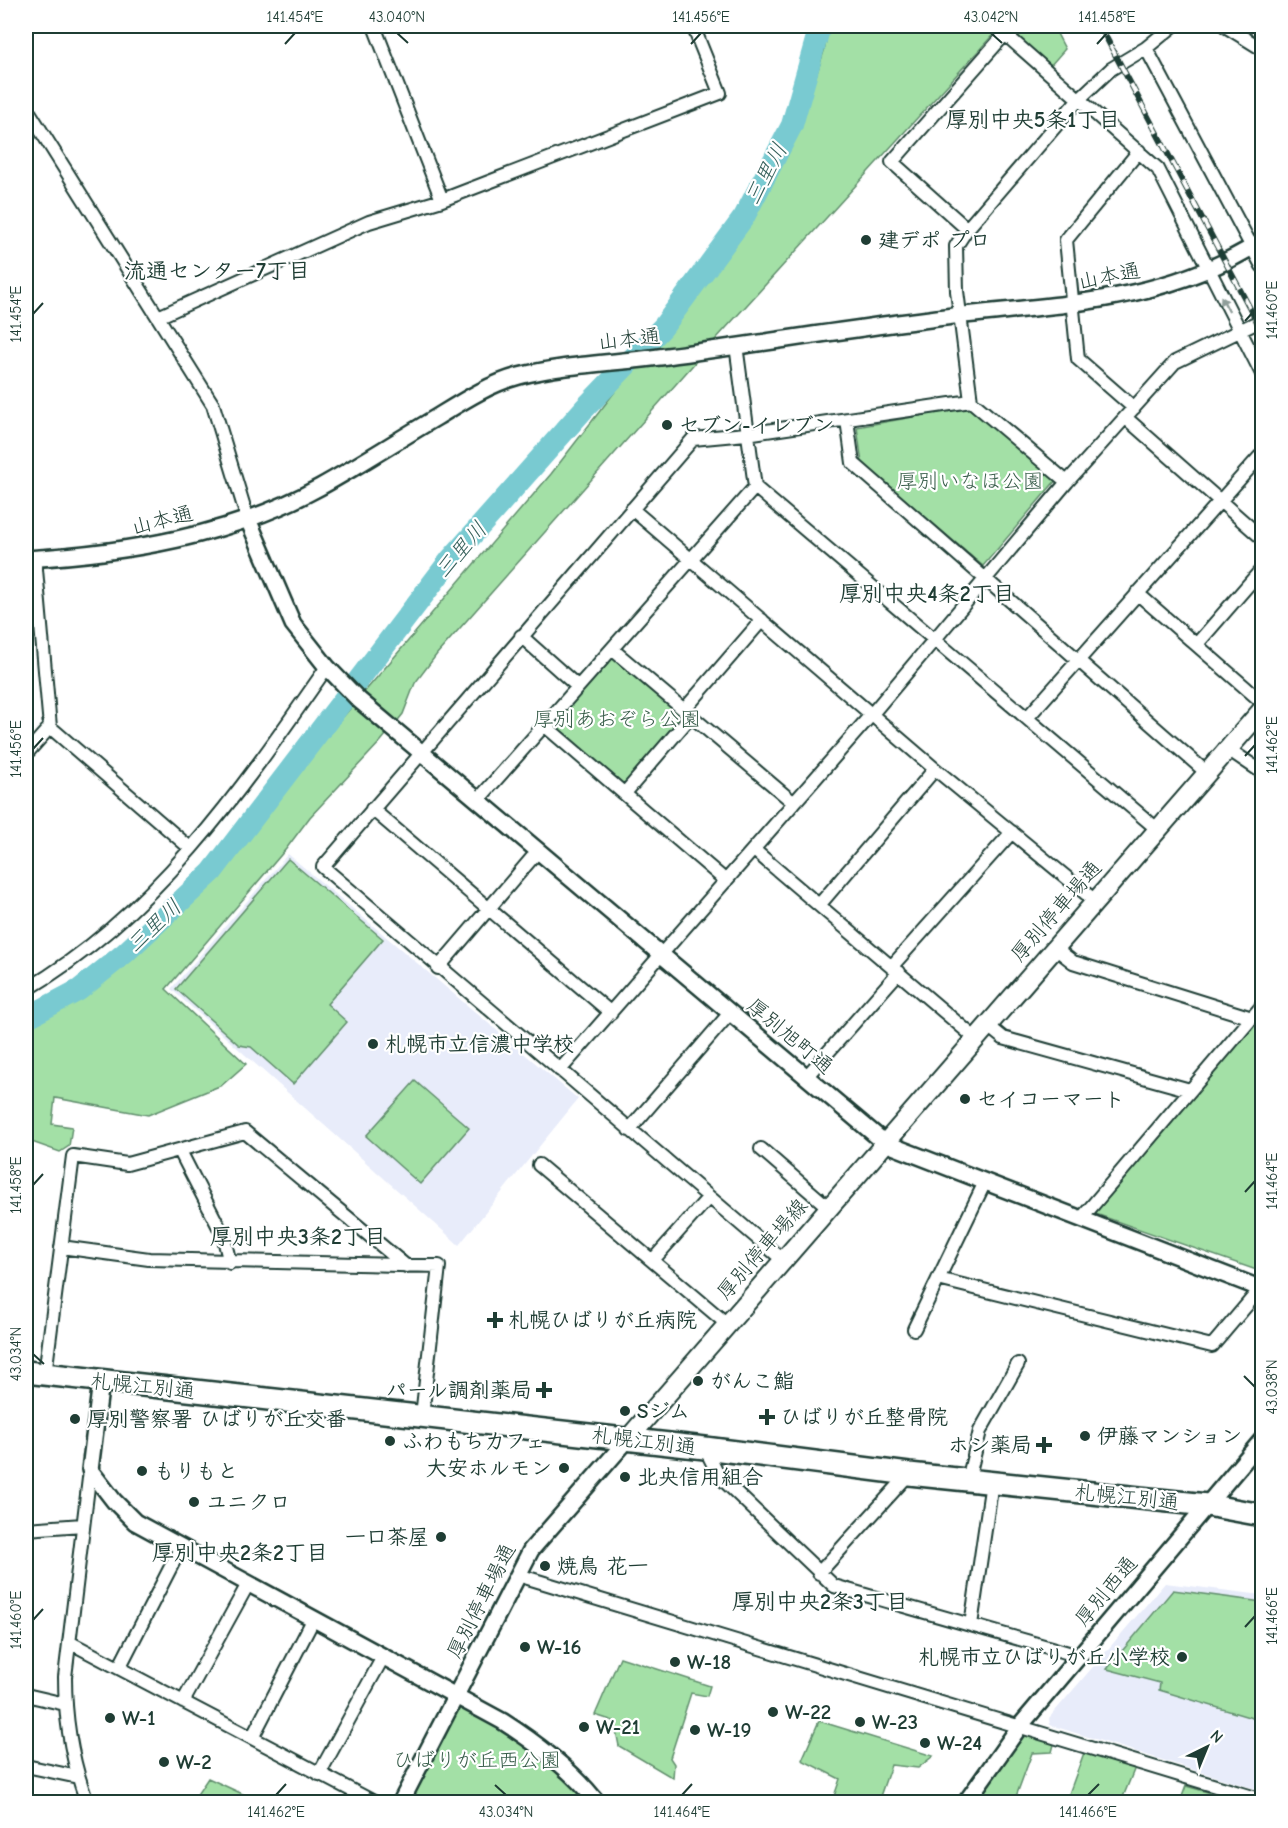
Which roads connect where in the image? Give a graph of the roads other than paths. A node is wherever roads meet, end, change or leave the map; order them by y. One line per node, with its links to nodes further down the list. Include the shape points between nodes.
1 (374, 26): 10 (street)
2 (693, 26): 10 (street, via 720,93)
3 (1173, 26): 5 (street)
4 (1225, 26): 6 (street)
5 (1146, 48): 7 (street, via 1110,69); 12 (street)
6 (1263, 49)
7 (1078, 100): 9 (street); 11 (street); 11 (street, via 1005,34 892,162)
8 (26, 107): 17 (street)
9 (1139, 151): 14 (street, via 1158,169); 15 (street, via 1066,240)
10 (442, 200): 17 (street, via 369,222)
11 (967, 229): 16 (street, via 956,246)
12 (1258, 244): 13 (street); 14 (street, 山本通)
13 (1263, 266)
14 (1208, 271): 15 (street, 山本通, via 1139,293); 19 (street, one-way to 14)
15 (1072, 305): 16 (street, 山本通); 23 (street, via 1078,359)
16 (961, 316): 20 (street, 山本通); 22 (street)
17 (158, 317): 32 (street, via 213,405)
18 (1263, 320): 19 (street)
19 (1240, 333): 21 (street); 23 (street, via 1175,362)
20 (736, 345): 26 (street); 32 (street, 山本通, via 552,368 514,378 479,392 318,488)
21 (1263, 374)
22 (971, 401): 25 (street); 28 (street)
23 (1134, 408): 24 (street)
24 (1126, 418): 28 (street); 30 (street)
25 (847, 420): 26 (street); 37 (street, via 853,463)
26 (746, 434): 29 (street); 31 (street, via 693,439)
27 (1263, 454): 30 (street)
28 (1067, 482): 37 (street)
29 (755, 487): 35 (street); 41 (street)
30 (1220, 501): 33 (street); 38 (street)
31 (632, 509): 35 (street); 40 (street)
32 (247, 518): 34 (street, 山本通, via 129,550); 45 (street, via 293,624)
33 (1263, 538)
34 (30, 558): 53 (street)
35 (691, 560): 39 (street); 43 (street)
36 (1263, 569): 42 (street)
37 (985, 578): 41 (street); 44 (street)
38 (1137, 593): 42 (street); 44 (street)
39 (762, 620): 49 (street); 50 (street)
40 (521, 636): 46 (street); 55 (street)
41 (934, 640): 50 (street); 51 (street)
42 (1197, 644): 47 (street)
43 (612, 649): 46 (street); 49 (street)
44 (1077, 660): 51 (street); 59 (street)
45 (327, 667): 55 (street, 厚別旭町通); 66 (street, via 253,773)
46 (577, 686): 52 (street)
47 (1263, 702)
48 (1263, 710): 54 (main road, 厚別停車場通)
49 (688, 712): 60 (street); 62 (street)
50 (872, 715): 57 (street); 62 (street)
51 (1027, 718): 64 (street)
52 (543, 724): 60 (street); 61 (street)
53 (50, 727): 56 (street); 66 (street)
54 (1228, 749): 58 (street); 59 (main road, 厚別停車場通)
55 (420, 753): 61 (street, 厚別旭町通); 63 (street)
56 (26, 754)
57 (935, 769): 65 (street); 71 (street)
58 (1263, 772)
59 (1207, 773): 64 (main road, 厚別停車場通)
60 (625, 793): 69 (street)
61 (478, 800): 68 (street, 厚別旭町通)
62 (794, 803): 67 (street)
63 (372, 809): 72 (street); 75 (street, via 323,867)
64 (1157, 829): 70 (main road, 厚別停車場通)
65 (1012, 832): 70 (street); 76 (street)
66 (190, 848): 77 (street, via 148,897 89,949)
67 (753, 850): 69 (street); 71 (street)
68 (538, 851): 72 (street); 74 (street, 厚別旭町通)
69 (726, 881): 74 (street)
70 (1095, 901): 73 (main road, 厚別停車場通)
71 (820, 904): 76 (street)
72 (490, 908): 75 (street); 79 (street)
73 (1055, 948): 81 (street, via 1073,962); 82 (main road, 厚別停車場通)
74 (662, 955): 79 (street); 80 (street, 厚別旭町通)
75 (438, 968): 83 (street)
76 (895, 969): 82 (street); 84 (street)
77 (26, 990)
78 (1263, 1006): 81 (street)
79 (611, 1013): 83 (street)
80 (730, 1013): 84 (street, 厚別旭町通); 86 (street)
81 (1252, 1018): 85 (street)
82 (981, 1032): 85 (street); 87 (main road, 厚別停車場通)
83 (560, 1070): 86 (street)
84 (806, 1077): 87 (street, 厚別旭町通)
85 (1190, 1090): 94 (street)
86 (630, 1130): 92 (street)
87 (885, 1143): 91 (street, 厚別旭町通); 93 (main road, 厚別停車場線)
88 (761, 1149): 93 (street)
89 (180, 1151): 95 (street, via 127,1164 73,1156); 98 (street, via 223,1235); 99 (street, via 245,1132)
90 (539, 1165): 96 (street)
91 (985, 1182): 94 (street, 厚別旭町通); 100 (street)
92 (709, 1197): 96 (street); 97 (street)
93 (828, 1207): 97 (main road, 厚別停車場線)
94 (1081, 1219): 101 (street, 厚別旭町通)
95 (61, 1248): 98 (street, via 149,1259); 105 (street)
96 (653, 1260): 102 (street)
97 (783, 1260): 102 (main road, 厚別停車場線)
98 (230, 1263): 99 (street)
99 (406, 1266): 107 (street, via 439,1266)
100 (938, 1279): 101 (street, via 1212,1346); 103 (street)
101 (1262, 1288)
102 (727, 1324): 108 (main road, 厚別停車場線)
103 (914, 1329)
104 (1018, 1364): 113 (street, via 980,1431)
105 (35, 1373): 106 (highway, 札幌江別通)
106 (101, 1381): 107 (highway, 札幌江別通); 111 (street)
107 (422, 1416): 108 (highway, 札幌江別通)
108 (628, 1439): 110 (highway, 札幌江別通); 121 (street, 厚別停車場通, via 531,1550)
109 (1263, 1440): 115 (street, 厚別西通)
110 (705, 1448): 112 (highway, 札幌江別通); 120 (street, via 719,1476)
111 (90, 1470): 117 (street); 119 (street, via 135,1522)
112 (909, 1474): 113 (highway, 札幌江別通); 120 (street)
113 (968, 1480): 114 (highway, 札幌江別通)
114 (992, 1482): 115 (highway, 札幌江別通); 124 (street)
115 (1208, 1505): 116 (highway, 札幌江別通); 126 (street, 厚別西通)
116 (1263, 1515)
117 (83, 1525): 118 (street); 125 (street)
118 (26, 1528)
119 (180, 1549): 122 (street); 128 (street)
120 (819, 1573): 124 (street, via 834,1586)
121 (518, 1575): 130 (street, 厚別停車場通); 133 (street)
122 (248, 1584): 123 (street); 131 (street)
123 (314, 1620): 127 (street); 134 (street)
124 (971, 1625): 126 (street)
125 (69, 1642): 128 (street); 132 (street)
126 (1078, 1656): 133 (street, 厚別西通)
127 (383, 1657): 130 (street); 136 (street)
128 (119, 1668): 131 (street)
129 (26, 1695): 132 (street)
130 (457, 1695): 141 (street, 厚別停車場通); 142 (street, via 534,1741 567,1769)
131 (183, 1702): 134 (street)
132 (65, 1704): 137 (street)
133 (1020, 1726): 138 (street); 143 (street, 厚別西通)
134 (252, 1738): 136 (street)
135 (26, 1766): 137 (street)
136 (319, 1774): 140 (street)
137 (78, 1777): 139 (street)
138 (1263, 1800)
139 (87, 1803)
140 (374, 1803)
141 (401, 1803)
142 (597, 1803)
143 (966, 1803)

